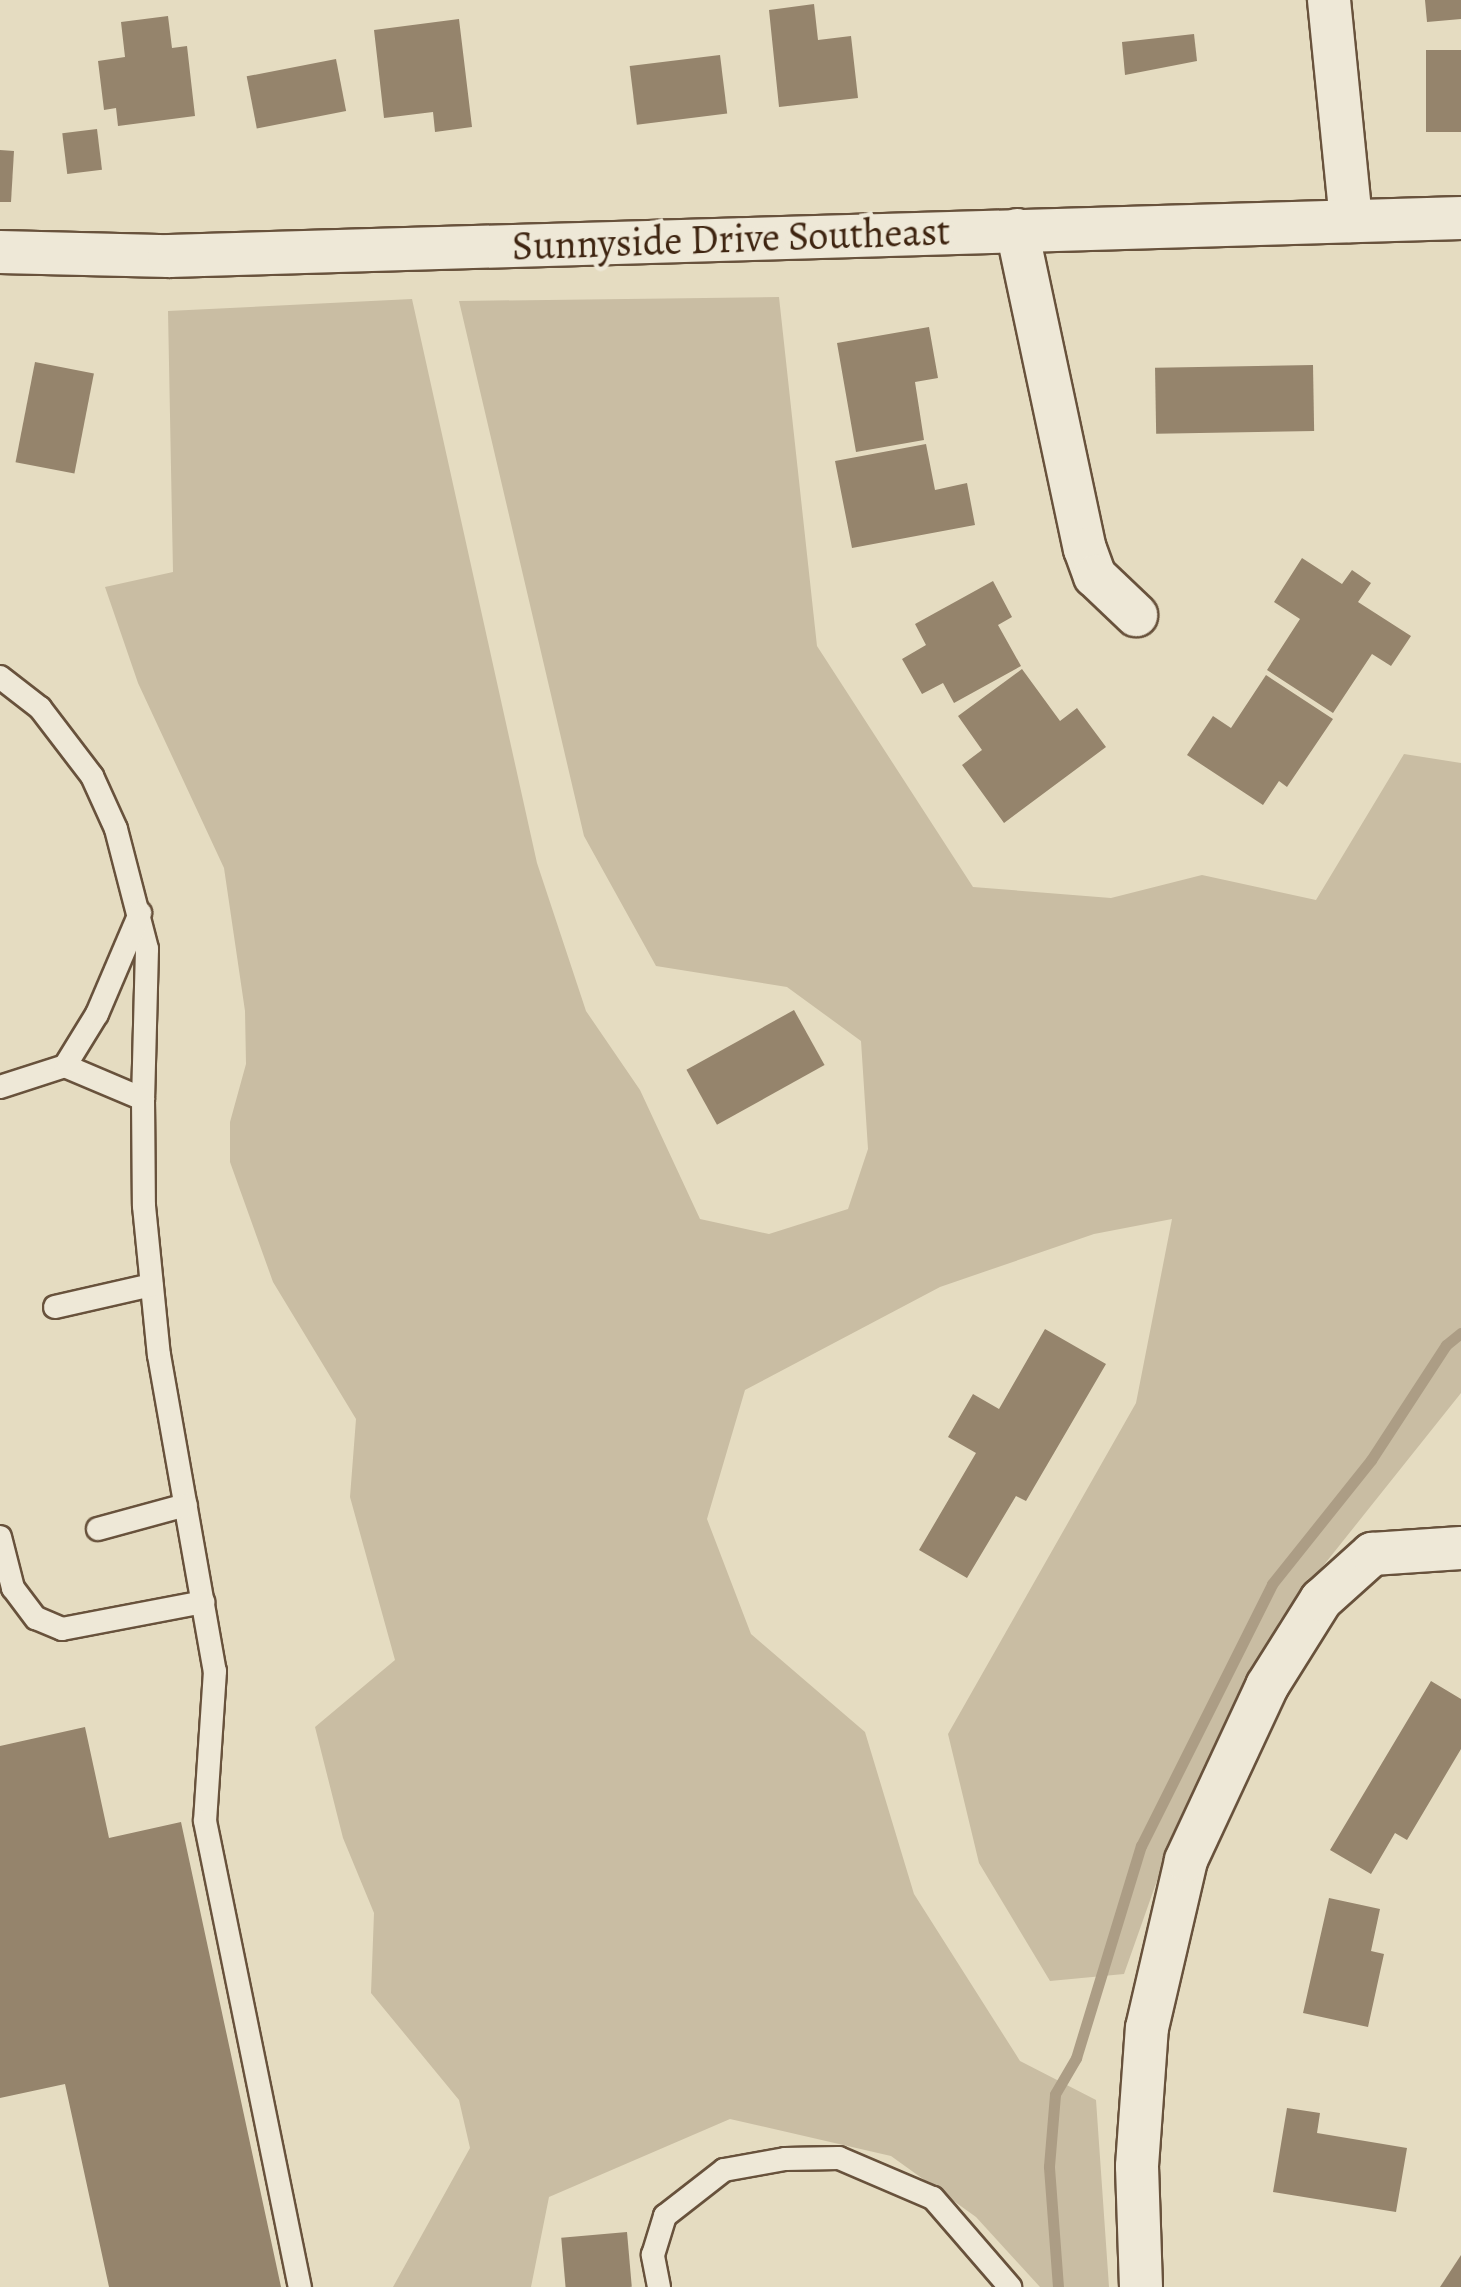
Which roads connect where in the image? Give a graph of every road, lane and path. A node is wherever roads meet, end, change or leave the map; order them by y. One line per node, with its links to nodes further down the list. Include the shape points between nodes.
1 (1329, 0): 3 (street)
2 (1461, 218): 3 (street, Sunnyside Drive Southeast)
3 (1351, 221): 4 (street, Sunnyside Drive Southeast)
4 (1017, 230): 5 (street, Sunnyside Drive Southeast, via 170,256); 6 (street, via 1085,549 1095,576)
5 (0, 252)
6 (1136, 615)
7 (0, 677): 8 (lane, via 40,708 92,776)
8 (140, 913): 9 (lane); 11 (lane, via 147,950)
9 (65, 1066): 10 (lane); 11 (lane)
10 (0, 1087)
11 (143, 1100): 12 (lane)
12 (152, 1286): 13 (lane); 14 (lane)
13 (55, 1307)
14 (186, 1506): 15 (lane); 18 (lane)
15 (98, 1529)
16 (0, 1537): 18 (lane, via 13,1588 36,1618 62,1629)
17 (1461, 1548): 22 (street, via 1372,1554 1321,1600 1267,1686 1186,1860 1147,2028 1137,2166)
18 (203, 1602): 19 (lane, via 215,1671 205,1821)
19 (300, 2287)
20 (658, 2287): 21 (lane, via 652,2255 665,2216 724,2170 840,2158 933,2198)
21 (1010, 2287)
22 (1141, 2287)

